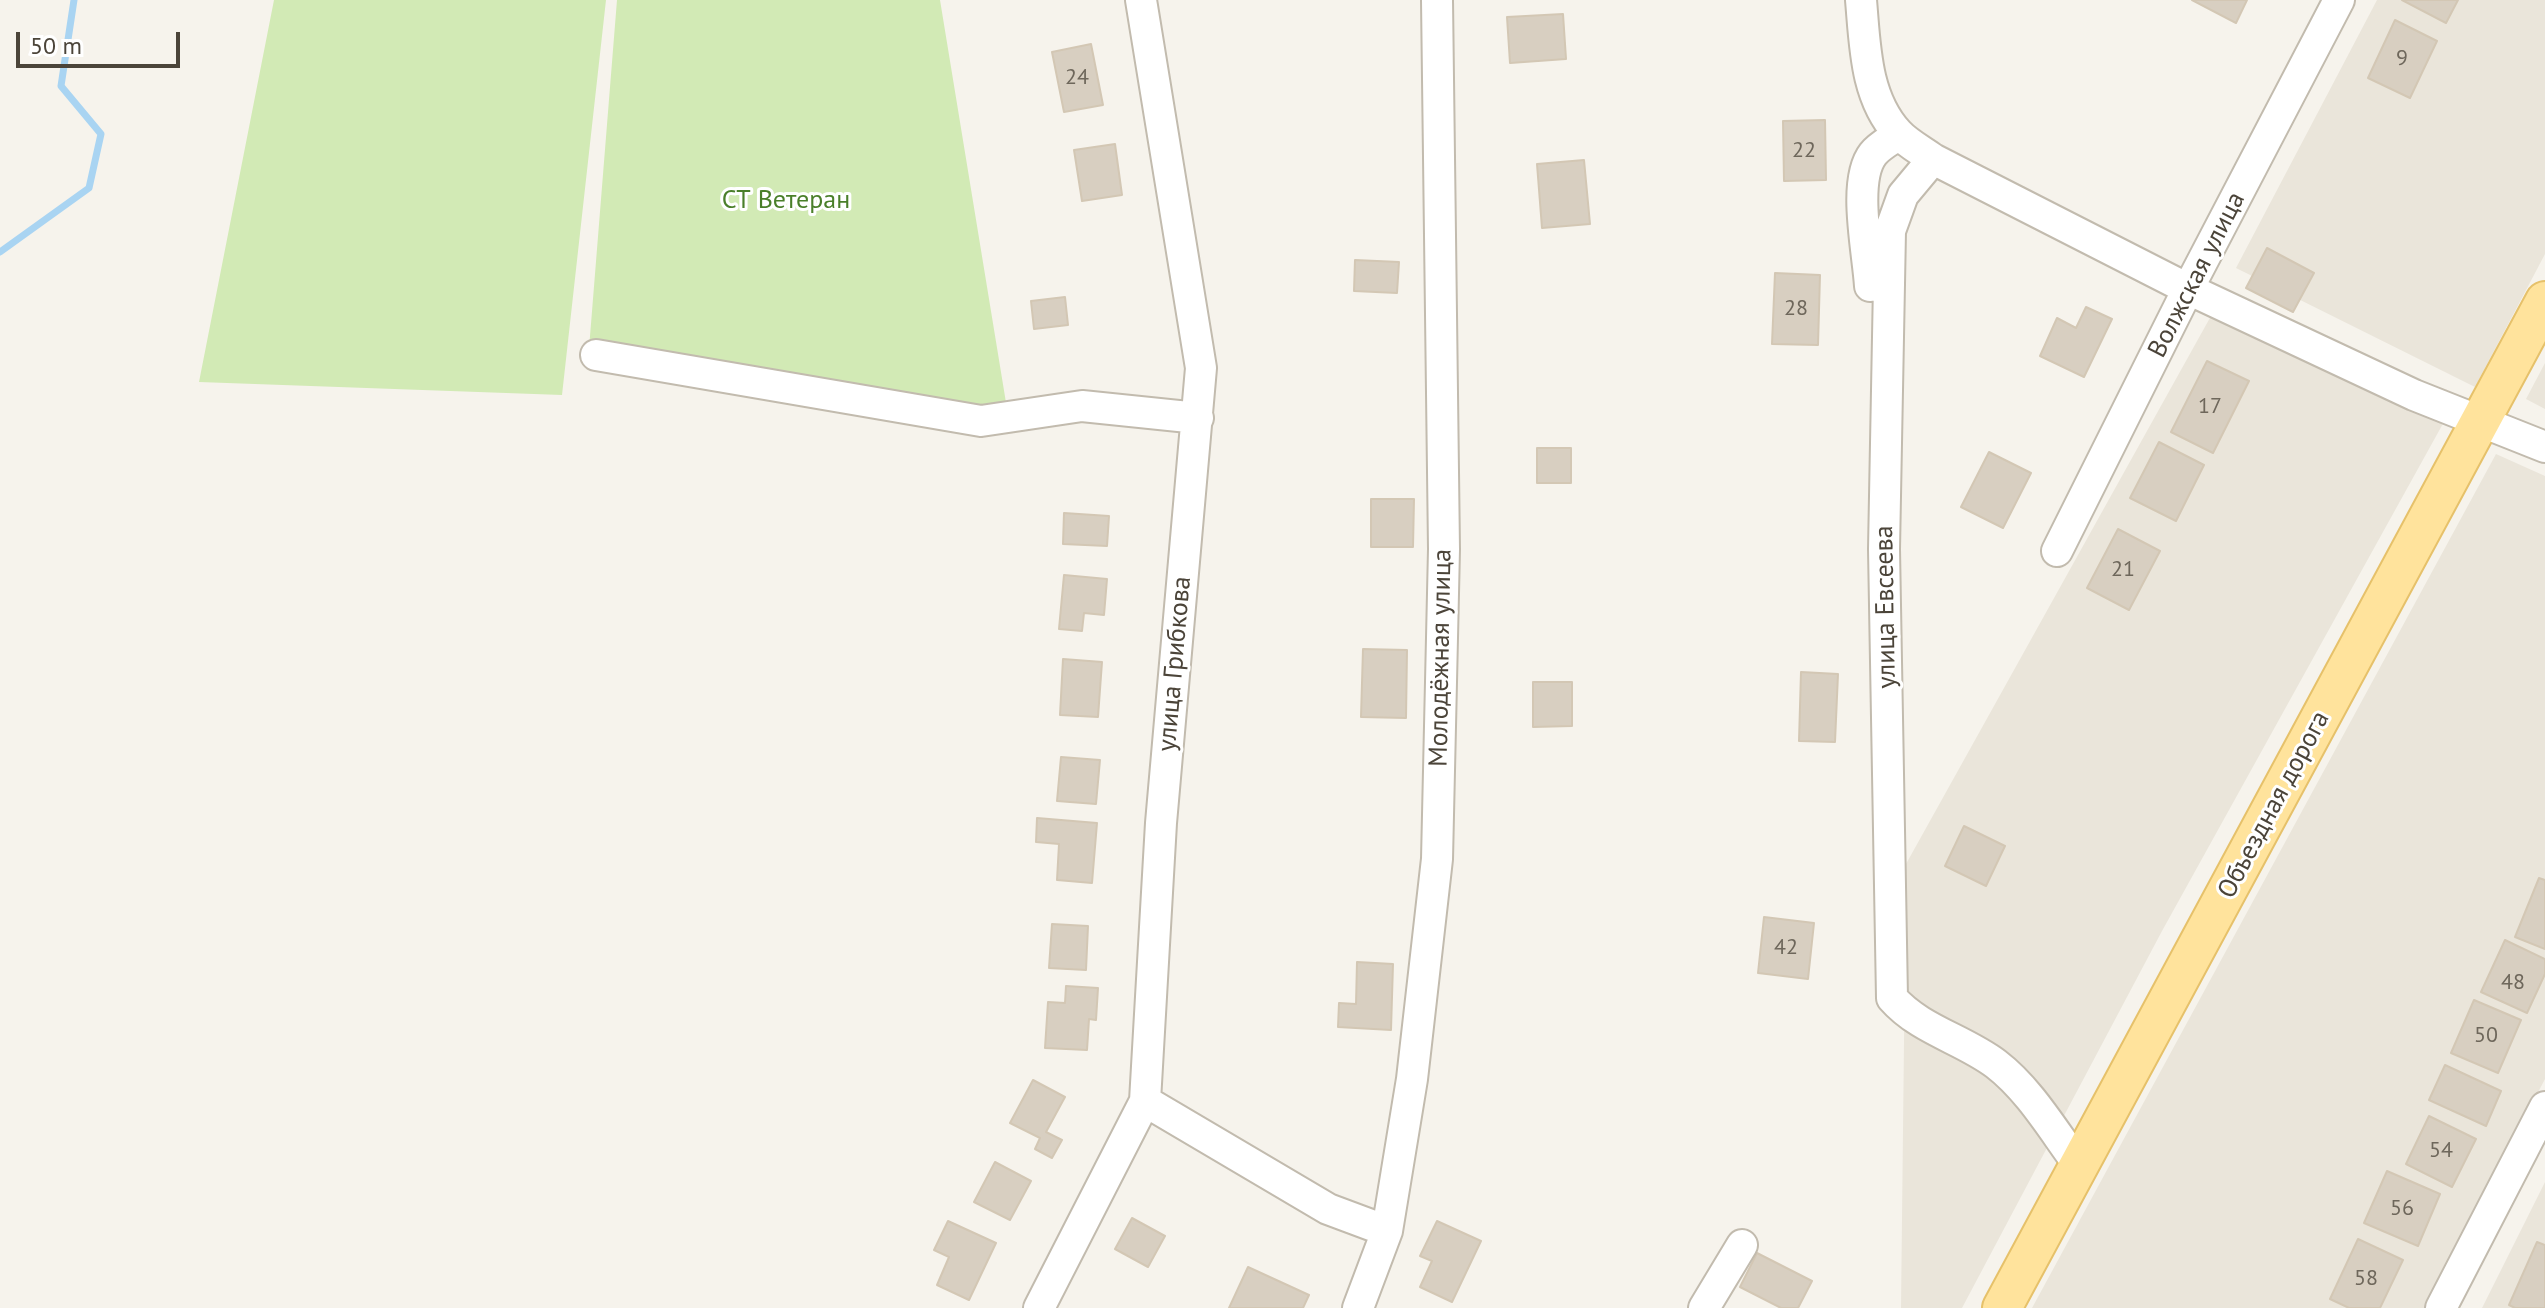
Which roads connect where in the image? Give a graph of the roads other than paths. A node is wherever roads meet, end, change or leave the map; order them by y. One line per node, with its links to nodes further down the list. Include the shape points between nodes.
1 (1141, 0): 11 (street, улица Грибкова, via 1195,317 1201,368)
2 (1437, 0): 18 (street, Молодёжная улица, via 1444,549 1437,859 1412,1079)
3 (1861, 0): 5 (street, via 1868,74 1886,118)
4 (2339, 0): 8 (street, Волжская улица)
5 (1899, 134): 6 (street); 7 (street, via 1875,151 1866,166 1862,187)
6 (1933, 159): 8 (street); 17 (street, улица Евсеева, via 1903,195 1890,231 1884,549 1892,998 1906,1014 2014,1078)
7 (1870, 286)
8 (2188, 289): 12 (street); 14 (street, Волжская улица)
9 (2545, 301): 12 (main road, Объездная дорога)
10 (596, 355): 11 (street, via 981,421 1082,406)
11 (1198, 418): 15 (street, улица Грибкова, via 1161,823)
12 (2481, 421): 13 (street); 17 (main road, Объездная дорога)
13 (2545, 447)
14 (2057, 551)
15 (1145, 1101): 18 (street, via 1328,1209); 20 (street, улица Грибкова)
16 (2545, 1107): 24 (street)
17 (2079, 1165): 23 (main road, Объездная дорога)
18 (1387, 1231): 21 (street, Молодёжная улица)
19 (1742, 1245): 22 (street)
20 (1039, 1308)
21 (1358, 1308)
22 (1704, 1308)
23 (2002, 1308)
24 (2441, 1308)

